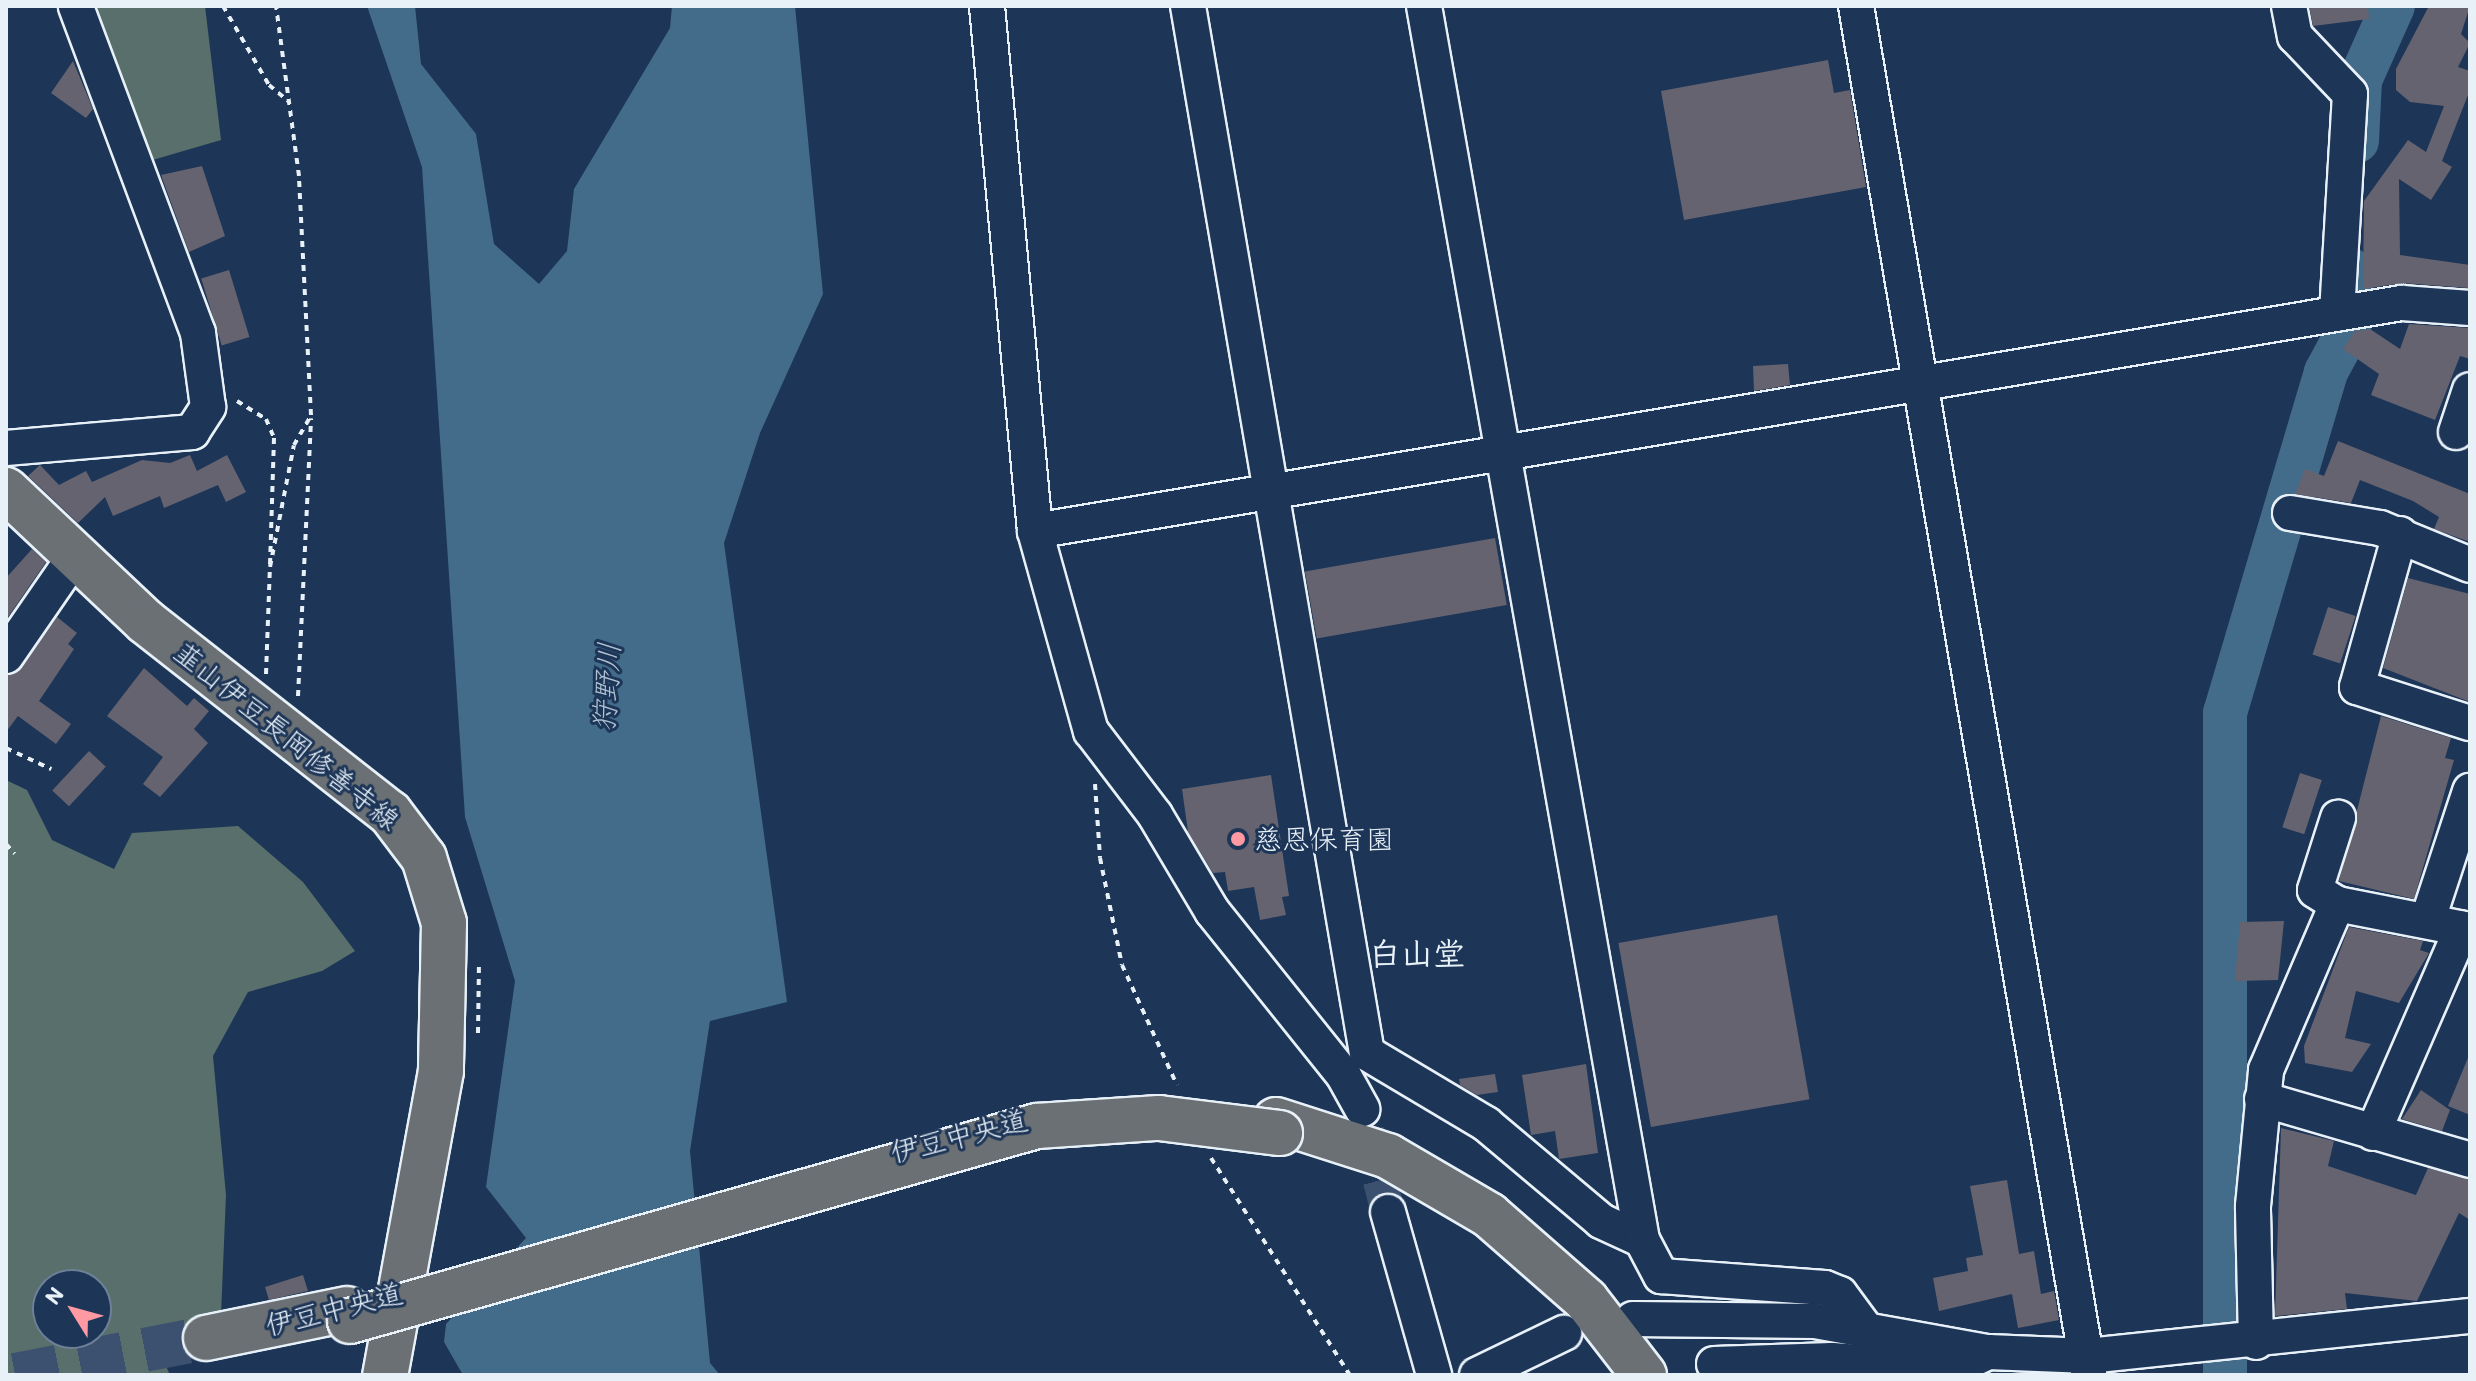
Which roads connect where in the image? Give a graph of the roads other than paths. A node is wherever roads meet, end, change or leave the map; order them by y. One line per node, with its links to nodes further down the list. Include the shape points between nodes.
1 (76, 6): 12 (street, via 198,333 208,407 192,432)
2 (987, 6): 17 (street)
3 (1188, 6): 15 (street)
4 (1424, 6): 13 (street)
5 (1856, 6): 9 (street)
6 (2289, 6): 8 (street, via 2295,36 2350,94)
7 (2470, 308): 8 (street, via 2421,301)
8 (2337, 314): 9 (street)
9 (1920, 383): 13 (street); 43 (street)
10 (2470, 390): 11 (street)
11 (2456, 432)
12 (6, 448)
13 (1500, 454): 15 (street); 34 (street)
14 (6, 490): 19 (main road, 韮山伊豆長岡修善寺線)
15 (1271, 496): 17 (street); 34 (street, via 1367,1053 1486,1124 1601,1221)
16 (2290, 513): 18 (street)
17 (1035, 531): 29 (street, via 1091,731 1155,815 1212,911 1322,1046)
18 (2400, 534): 20 (street); 22 (street, via 2357,687)
19 (75, 556): 21 (street); 44 (main road, 韮山伊豆長岡修善寺線, via 278,707 390,813 424,858 442,912 441,1071)
20 (2470, 565)
21 (12, 636)
22 (2470, 723)
23 (2470, 791): 26 (street)
24 (2338, 818): 25 (street, via 2315,890)
25 (2337, 904): 26 (street); 28 (street, via 2271,1050)
26 (2428, 919): 27 (street)
27 (2466, 929): 31 (street)
28 (2262, 1099): 31 (street); 39 (street, via 2253,1206)
29 (1362, 1109)
30 (1278, 1126): 40 (main road, 伊豆中央道, via 1159,1107 1036,1116 348,1315); 47 (main road, 伊豆中央道, via 1396,1174 1481,1225 1565,1298); 48 (main road, 伊豆中央道, via 1388,1156 1489,1215 1586,1300)
31 (2373, 1133): 32 (street)
32 (2470, 1160)
33 (1388, 1212): 45 (street)
34 (1642, 1240): 37 (street, via 1661,1276 1825,1288 1840,1294)
35 (2470, 1316): 39 (street)
36 (1633, 1319): 37 (street, via 1732,1316)
37 (1865, 1328): 41 (street)
38 (1564, 1333): 46 (street)
39 (2256, 1342): 43 (street)
40 (207, 1344)
41 (1988, 1352): 42 (street, via 1953,1369 1817,1359); 43 (street)
42 (1710, 1359)
43 (2089, 1365)
44 (385, 1375)
45 (1434, 1375)
46 (1477, 1375)
47 (1627, 1375)
48 (1644, 1375)

